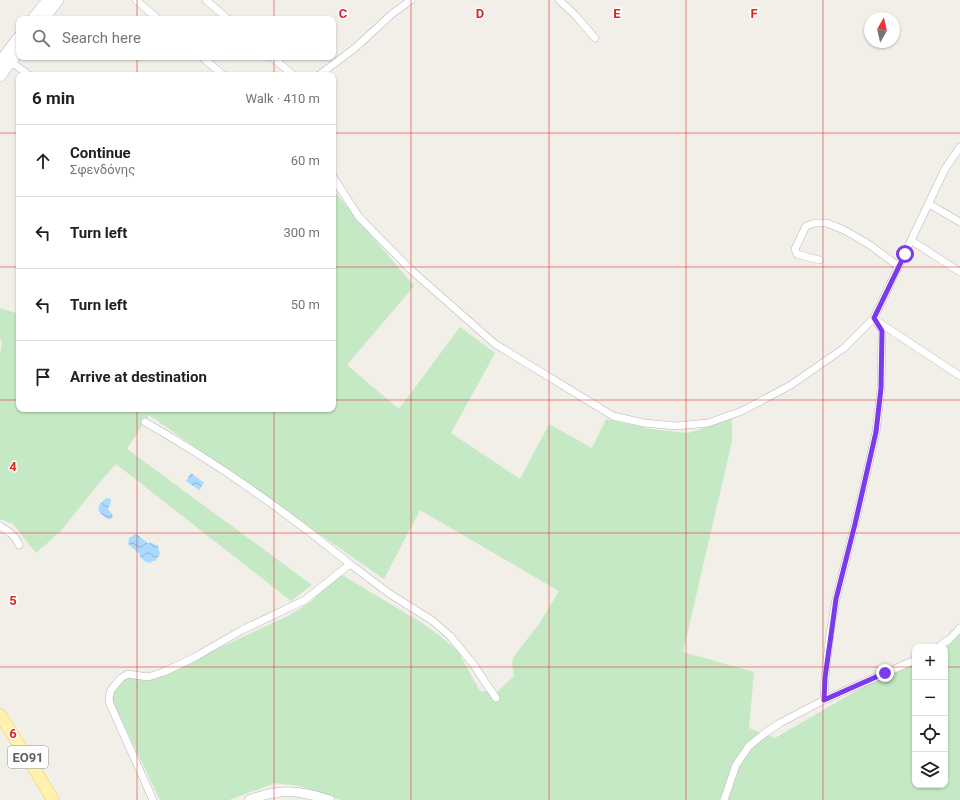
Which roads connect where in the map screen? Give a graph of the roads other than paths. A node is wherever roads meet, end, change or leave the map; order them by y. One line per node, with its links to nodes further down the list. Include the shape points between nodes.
1 (48, 0): 7 (main road)
2 (58, 0): 8 (main road)
3 (136, 0): 9 (street)
4 (206, 0): 10 (street)
5 (411, 0): 20 (street)
6 (559, 0): 11 (street)
7 (35, 16)
8 (45, 16)
9 (155, 16)
10 (225, 16)
11 (595, 38)
12 (16, 42): 16 (main road)
13 (16, 53): 16 (main road)
14 (206, 60): 18 (street)
15 (275, 60): 19 (street)
16 (5, 62): 17 (street); 21 (main road)
17 (23, 72)
18 (220, 72)
19 (289, 72)
20 (323, 72)
21 (0, 76)
22 (960, 147): 24 (street, via 945,169)
23 (336, 182): 30 (street, via 359,217 410,269 477,329 495,344 613,416 644,423 676,426 708,423 742,411 791,385 844,348)
24 (929, 204): 25 (street); 26 (street)
25 (960, 222)
26 (912, 241): 28 (street); 29 (street)
27 (819, 260): 28 (street, via 797,254 795,249 806,226 827,223 844,230)
28 (898, 266): 30 (street)
29 (960, 272)
30 (874, 318): 31 (street); 40 (street, via 882,331 881,388 876,432 836,599)
31 (960, 376)
32 (145, 422): 35 (street, via 218,466 282,511)
33 (0, 526): 34 (street, via 9,532)
34 (19, 545)
35 (350, 564): 39 (street, via 390,594 433,621 451,637); 43 (street, via 304,600 242,630 195,657 156,675 148,677 128,674 115,684 111,690 110,704)
36 (960, 628): 37 (street)
37 (942, 644)
38 (912, 661): 40 (street)
39 (496, 698)
40 (824, 700): 46 (street, via 780,723 749,746 736,765)
41 (0, 715): 42 (main road, ΕΟ91)
42 (53, 800)
43 (153, 800)
44 (248, 800): 45 (street, via 284,791)
45 (330, 800)
46 (724, 800)

